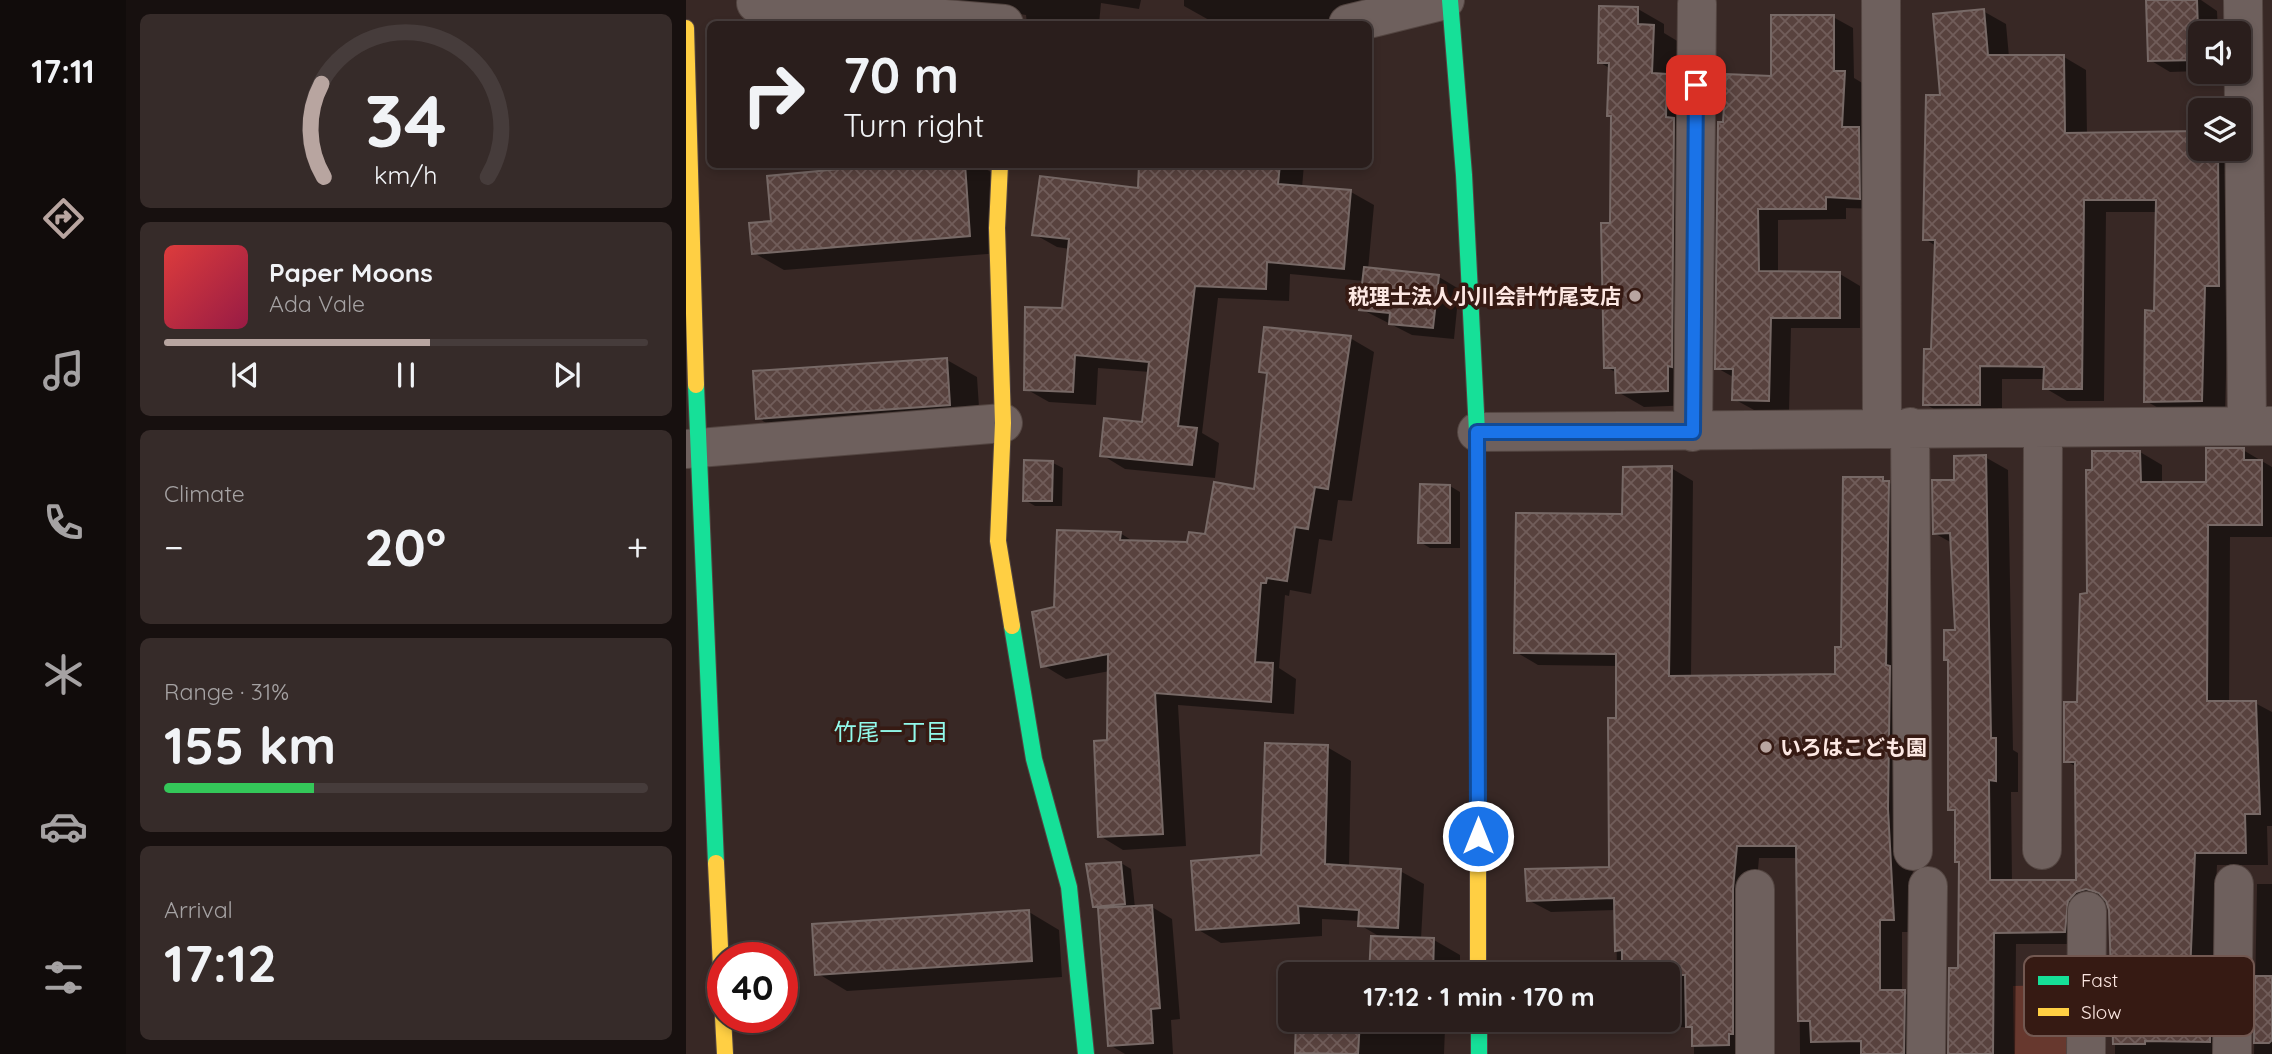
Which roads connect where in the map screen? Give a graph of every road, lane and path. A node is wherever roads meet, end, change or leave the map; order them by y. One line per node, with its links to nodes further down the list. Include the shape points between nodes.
1 (1007, 0): 9 (street)
2 (1445, 0): 10 (street)
3 (1450, 0): 17 (street)
4 (1881, 0): 15 (street)
5 (2243, 0): 14 (street)
6 (756, 3): 8 (street)
7 (1697, 4): 18 (street)
8 (970, 21)
9 (1006, 21)
10 (1360, 21)
11 (686, 28): 19 (street)
12 (1000, 168): 13 (street, via 997,229)
13 (1003, 423): 19 (street); 35 (street, via 998,541 1034,759 1069,887)
14 (2260, 425): 16 (street)
15 (1896, 428): 16 (street); 18 (street); 21 (street)
16 (2043, 429): 20 (street)
17 (1477, 432): 18 (street); 29 (street)
18 (1693, 432)
19 (692, 448): 26 (street)
20 (2042, 850)
21 (1913, 851)
22 (2234, 884): 28 (street)
23 (1928, 886): 38 (street)
24 (1755, 889): 37 (street)
25 (2087, 911): 27 (street)
26 (719, 942)
27 (2087, 956)
28 (2233, 956)
29 (1478, 962)
30 (1479, 1032): 36 (street)
31 (724, 1033): 34 (street)
32 (2086, 1036): 39 (street)
33 (2232, 1036): 40 (street)
34 (725, 1054)
35 (1086, 1054)
36 (1479, 1054)
37 (1755, 1054)
38 (1926, 1054)
39 (2086, 1054)
40 (2232, 1054)

